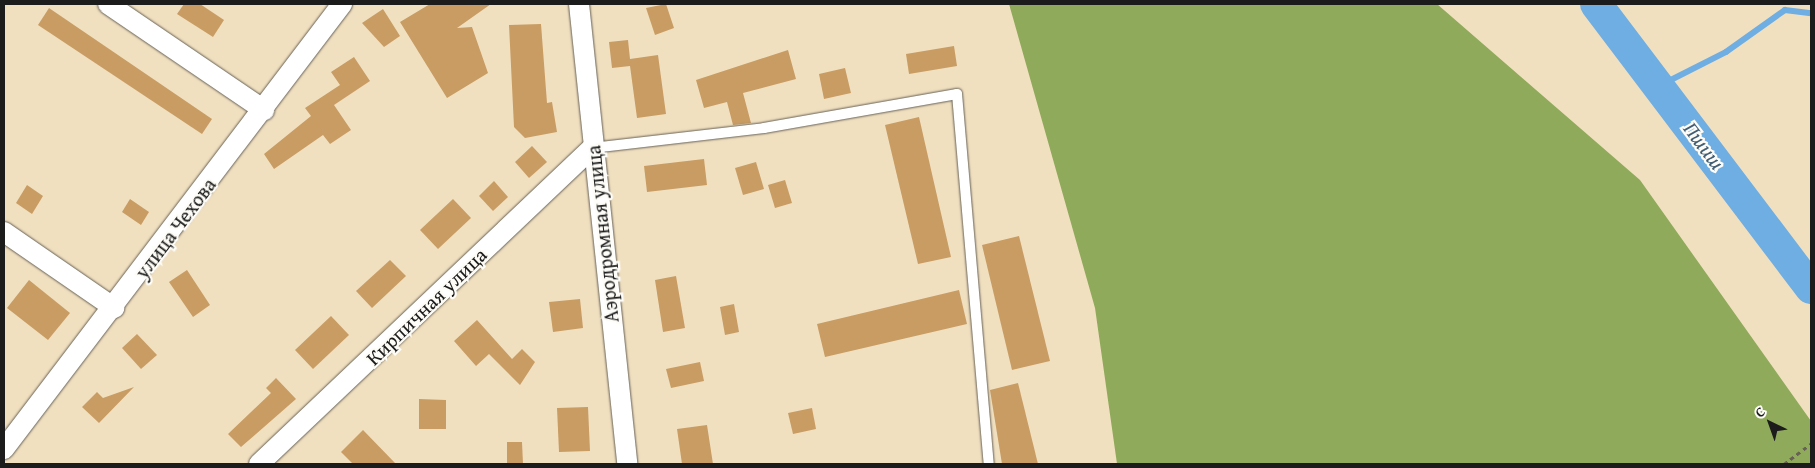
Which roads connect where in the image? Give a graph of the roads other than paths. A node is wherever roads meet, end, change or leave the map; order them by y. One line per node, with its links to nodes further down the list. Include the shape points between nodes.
1 (108, 4): 4 (street)
2 (342, 4): 4 (street, улица Чехова)
3 (578, 4): 5 (street, Аэродромная улица)
4 (264, 110): 7 (street, улица Чехова)
5 (592, 148): 9 (street, Кирпичная улица); 10 (street, Аэродромная улица); 11 (lane, via 764,128 957,94)
6 (4, 232): 7 (street)
7 (114, 308): 8 (street, улица Чехова)
8 (4, 450)
9 (259, 464)
10 (626, 464)
11 (989, 464)

